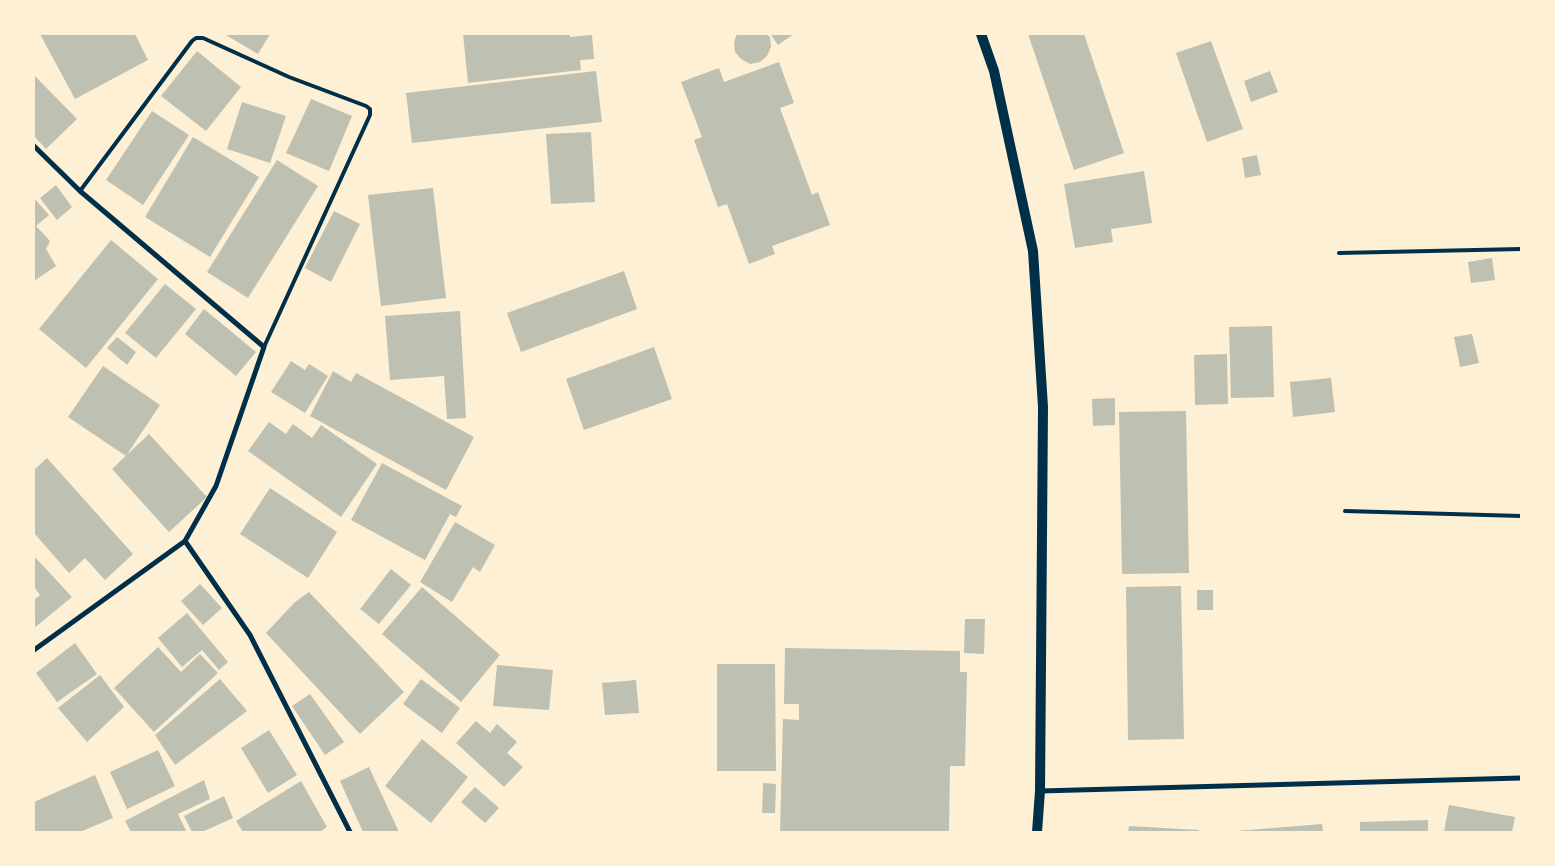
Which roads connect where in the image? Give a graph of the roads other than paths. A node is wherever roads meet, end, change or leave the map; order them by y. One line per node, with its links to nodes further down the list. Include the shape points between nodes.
1 (981, 34): 12 (main road, via 994,71 1033,251 1043,407)
2 (34, 146): 3 (street)
3 (80, 191): 6 (street); 6 (lane, via 196,38 203,38 370,109)
4 (1521, 250): 5 (lane)
5 (1339, 253)
6 (264, 346): 9 (street, via 216,486)
7 (1345, 511): 8 (lane)
8 (1521, 516)
9 (185, 541): 10 (street); 13 (street, via 250,635)
10 (34, 650)
11 (1521, 778): 12 (street)
12 (1040, 791): 14 (main road)
13 (350, 832)
14 (1037, 832)

